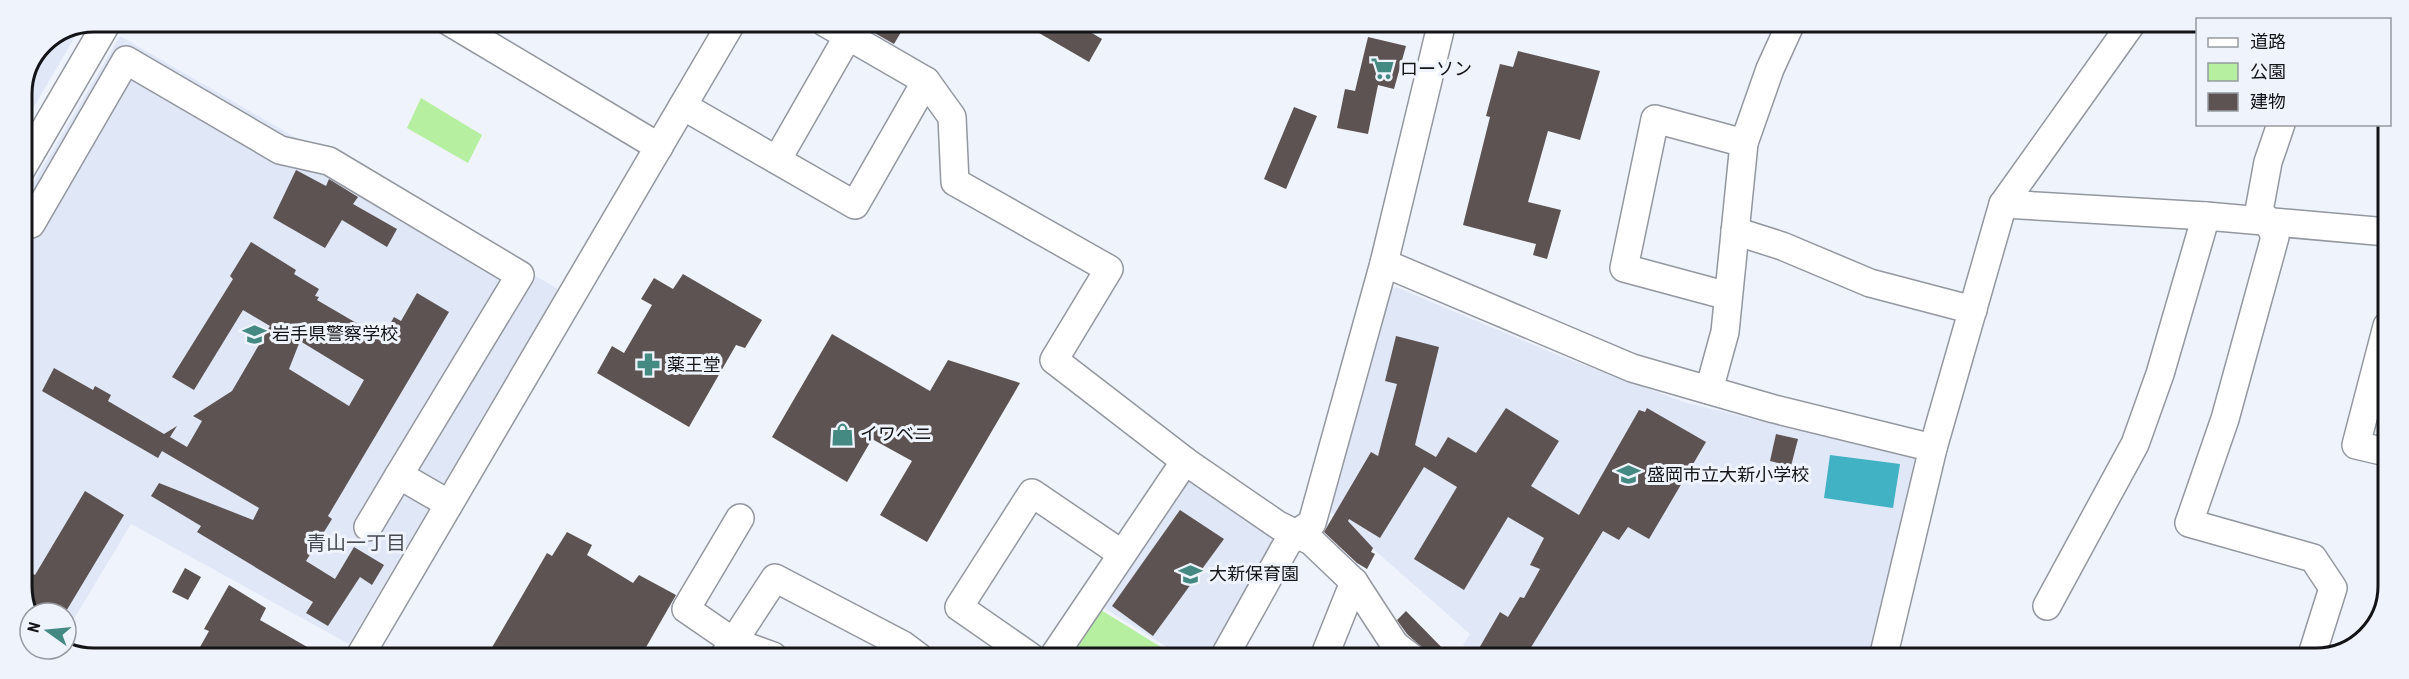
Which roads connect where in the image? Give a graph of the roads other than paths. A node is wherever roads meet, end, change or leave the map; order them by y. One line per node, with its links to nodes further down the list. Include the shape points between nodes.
1 (102, 32): 14 (street)
2 (466, 32): 13 (street)
3 (726, 32): 10 (street)
4 (841, 32): 8 (street)
5 (1440, 32): 22 (street)
6 (1787, 32): 12 (street)
7 (2126, 32): 16 (street)
8 (848, 36): 9 (street); 15 (street)
9 (926, 81): 15 (street, via 855,205); 29 (street, via 952,117 955,182 1109,269 1053,360)
10 (683, 106): 13 (street); 15 (street)
11 (2281, 126): 18 (street, via 2268,162 2259,211)
12 (1744, 143): 20 (street); 23 (street, via 1655,119 1624,268)
13 (659, 147): 31 (street)
14 (32, 151)
15 (777, 160)
16 (2003, 204): 17 (street); 24 (street)
17 (2206, 216): 18 (street); 37 (street, via 2160,374 2135,444)
18 (2268, 221): 21 (street); 48 (street, via 2275,237 2225,418 2189,523 2313,558 2333,588)
19 (32, 222): 30 (street, via 126,60 280,150 329,161 520,275)
20 (1735, 231): 23 (street); 24 (street, via 1870,283)
21 (2377, 231)
22 (1384, 263): 26 (street, via 1632,368); 34 (street, via 1311,523)
23 (1728, 296): 26 (street, via 1725,332)
24 (1973, 310): 27 (street)
25 (2378, 363): 28 (street, via 2356,446)
26 (1709, 390): 27 (street)
27 (1933, 448): 47 (street)
28 (2378, 450)
29 (1185, 460): 34 (street, via 1278,525); 35 (street)
30 (399, 475): 31 (street); 33 (street)
31 (449, 504): 38 (street)
32 (740, 518): 39 (street, via 687,609)
33 (368, 527)
34 (1297, 533): 36 (street, via 1311,541); 44 (street, via 1287,544)
35 (1122, 554): 42 (street, via 1032,493 959,607); 43 (street)
36 (1354, 582): 45 (street); 46 (street)
37 (2047, 606)
38 (370, 648)
39 (728, 648)
40 (730, 648): 41 (street, via 775,578)
41 (907, 648)
42 (1018, 648)
43 (1059, 648)
44 (1229, 648)
45 (1328, 648)
46 (1399, 648)
47 (1885, 648)
48 (2314, 648)

